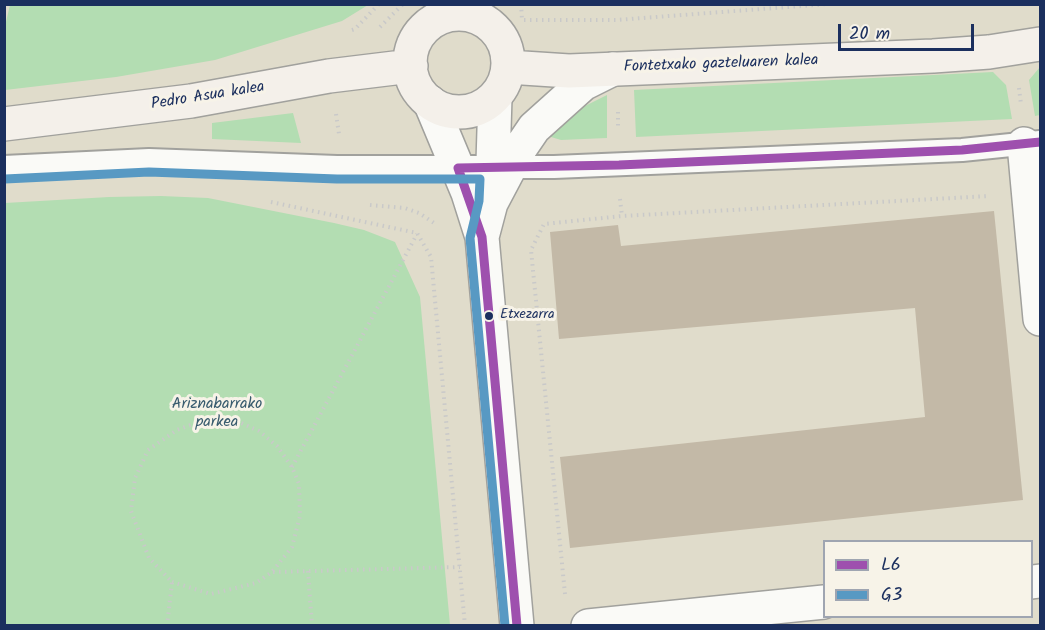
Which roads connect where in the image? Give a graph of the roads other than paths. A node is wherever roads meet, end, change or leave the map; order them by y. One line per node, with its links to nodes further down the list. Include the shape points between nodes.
1 (460, 9): 3 (main road, via 430,23 419,35 412,50); 4 (main road, via 490,24 501,36)
2 (1041, 44): 5 (main road, Fontetxako gazteluaren kalea, via 933,56)
3 (411, 66): 7 (main road, via 413,80); 8 (main road, Pedro Asua kalea, via 329,76 191,101)
4 (508, 67): 5 (main road, Fontetxako gazteluaren kalea); 6 (main road, via 504,84)
5 (615, 69): 11 (street, via 583,84 534,128)
6 (495, 97): 7 (main road, via 470,111 442,109); 11 (street)
7 (430, 102): 12 (street)
8 (4, 124)
9 (1033, 143): 11 (lane, via 962,150); 14 (street, via 1029,193)
10 (4, 167): 12 (lane, via 149,160 337,168)
11 (502, 167): 12 (lane); 13 (street)
12 (458, 168): 13 (street)
13 (482, 237): 16 (street)
14 (1041, 320)
15 (823, 602): 17 (street)
16 (517, 626)
17 (588, 626)

